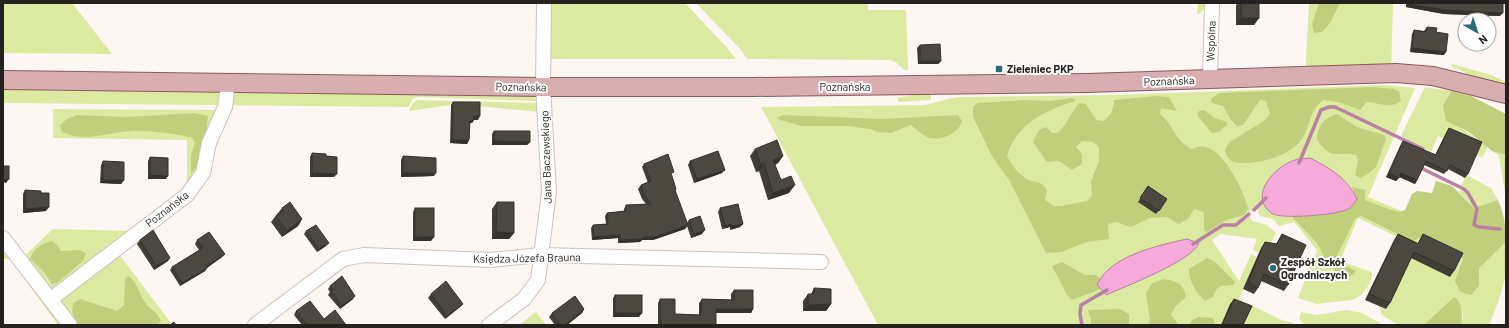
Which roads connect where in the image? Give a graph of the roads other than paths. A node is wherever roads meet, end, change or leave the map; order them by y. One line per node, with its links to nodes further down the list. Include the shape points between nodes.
1 (544, 3): 7 (street, Jana Baczewskiego)
2 (1212, 3): 3 (street, Wspólna)
3 (1210, 79): 5 (main road, Poznańska, via 1396,73 1433,76); 7 (main road, Poznańska, via 879,86)
4 (3, 80): 6 (main road, Poznańska)
5 (1461, 82): 8 (main road, Poznańska); 9 (main road, Poznańska)
6 (228, 83): 7 (main road, Poznańska); 13 (street, Poznańska, via 223,111 209,143 203,173 187,195)
7 (543, 87): 11 (street, Jana Baczewskiego, via 549,192)
8 (1506, 94)
9 (1506, 101)
10 (3, 238): 13 (street)
11 (540, 255): 12 (street, Księdza Józefa Brauna); 15 (street, Księdza Józefa Brauna, via 490,260 364,255 343,259); 16 (street, Jana Baczewskiego, via 538,280 524,299)
12 (821, 262)
13 (51, 299): 14 (street)
14 (70, 325)
15 (255, 325)
16 (489, 325)

